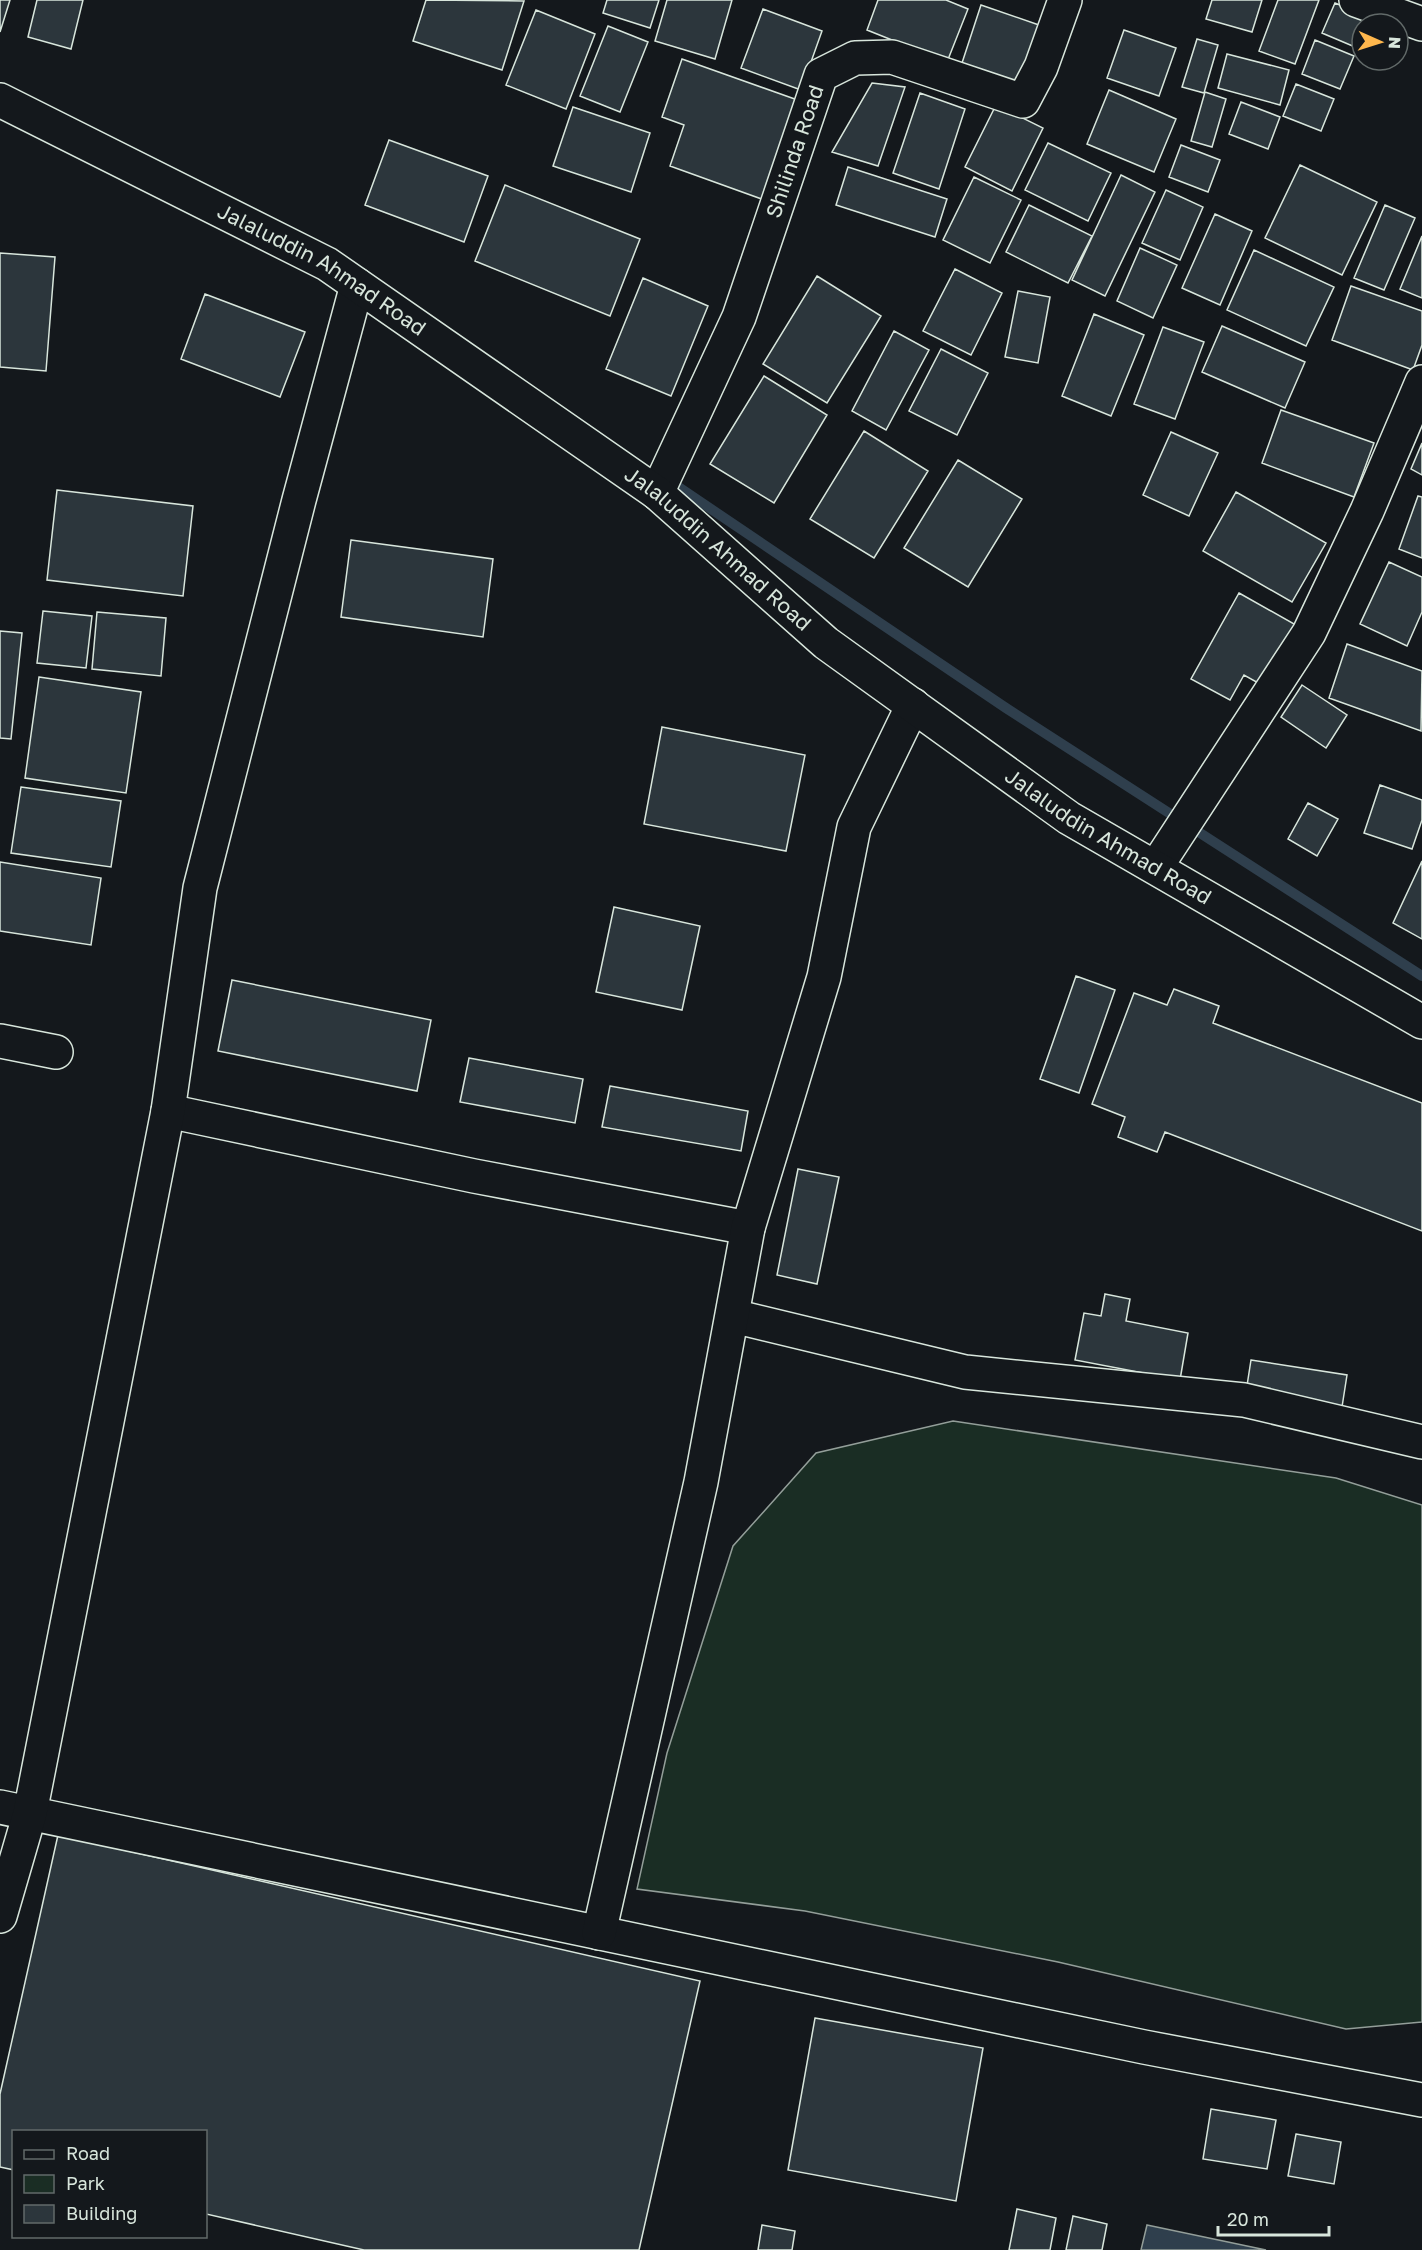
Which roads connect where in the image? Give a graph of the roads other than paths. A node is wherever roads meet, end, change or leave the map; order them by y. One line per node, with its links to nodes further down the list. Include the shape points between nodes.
1 (1065, 0): 7 (street, Shilinda Road, via 1041,67 1023,101 892,57 855,58 821,75 738,317)
2 (1356, 0): 3 (street)
3 (1422, 24)
4 (0, 100): 5 (street, Jalaluddin Ahmad Road, via 327,264)
5 (357, 285): 7 (street, Jalaluddin Ahmad Road); 13 (street, via 201,888)
6 (1422, 382): 9 (street, via 1309,633)
7 (657, 493): 8 (street, Jalaluddin Ahmad Road, via 826,643)
8 (913, 705): 9 (street, Jalaluddin Ahmad Road, via 1069,818); 14 (street, via 854,827 824,977)
9 (1156, 867): 10 (street, Jalaluddin Ahmad Road)
10 (1422, 1022)
11 (0, 1041): 12 (street)
12 (56, 1052)
13 (168, 1111): 14 (street, via 474,1176); 17 (street)
14 (748, 1228): 15 (street)
15 (734, 1316): 16 (street, via 965,1372 1245,1400); 19 (street, via 701,1482)
16 (1422, 1442)
17 (15, 1810): 18 (street); 19 (street)
18 (0, 1916)
19 (598, 1933): 20 (street, via 1144,2047)
20 (1422, 2100)

